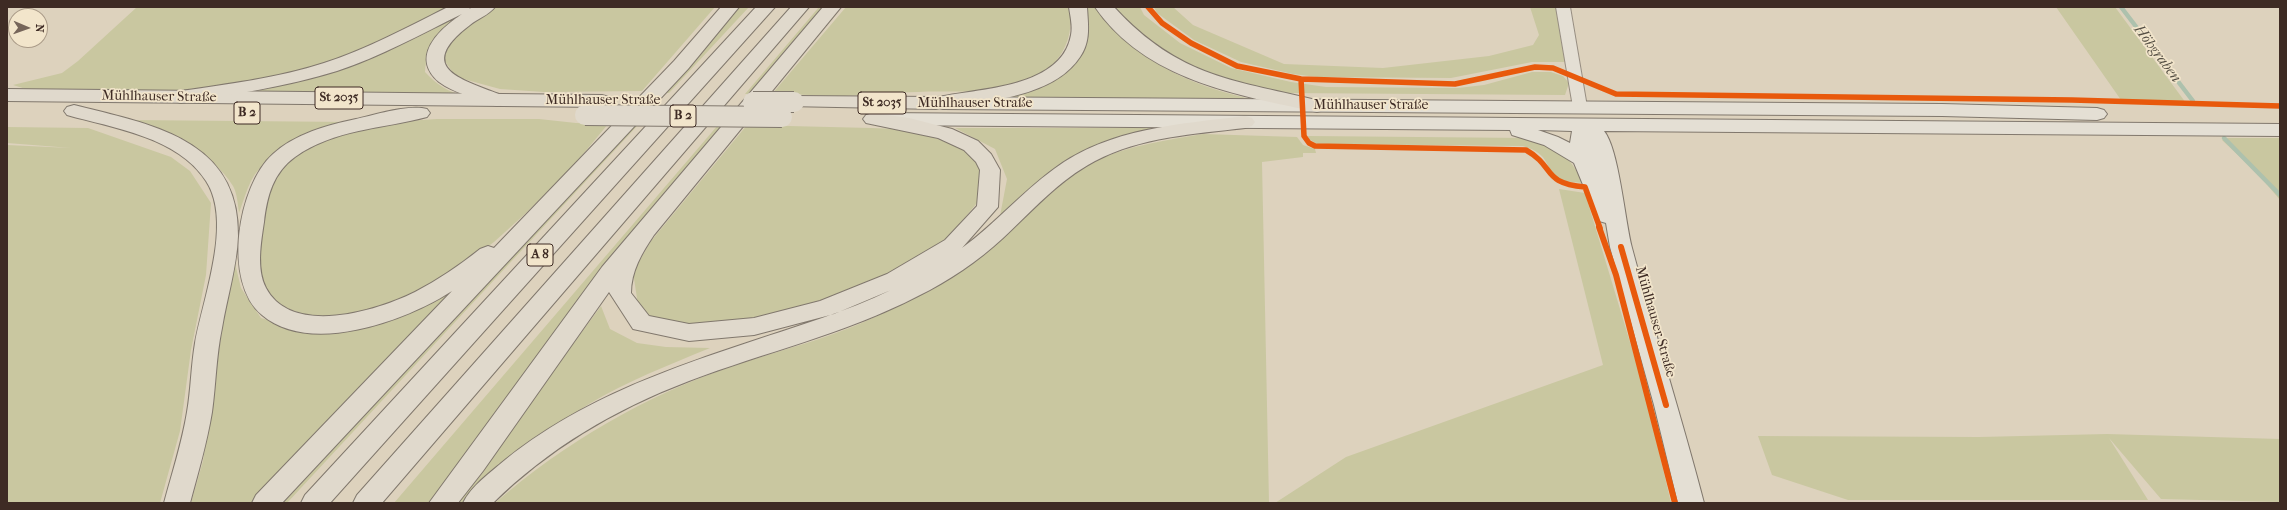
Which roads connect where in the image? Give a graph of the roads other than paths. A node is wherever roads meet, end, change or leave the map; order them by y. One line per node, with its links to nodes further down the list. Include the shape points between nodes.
1 (462, 7): 11 (main road, via 330,67 278,81)
2 (486, 7): 12 (main road, via 452,29 440,42 434,56 436,67 445,78)
3 (730, 7): 25 (main road, via 680,65)
4 (766, 7): 30 (main road, A 8)
5 (800, 7): 31 (main road, A 8)
6 (832, 7): 26 (main road)
7 (1078, 7): 13 (main road, via 1078,38 1069,57 1056,72 1020,89)
8 (1104, 7): 14 (main road, via 1134,40 1172,65 1220,84)
9 (1563, 7): 18 (street)
10 (7, 96): 11 (main road, Mühlhauser Straße)
11 (181, 97): 12 (main road, Mühlhauser Straße / St 2035)
12 (497, 100): 13 (main road, Mühlhauser Straße / St 2035, bridge)
13 (936, 103): 14 (main road, Mühlhauser Straße / St 2035)
14 (1317, 106): 18 (main road, Mühlhauser Straße / St 2035)
15 (7, 111): 16 (main road, Mühlhauser Straße / B 2)
16 (74, 111): 17 (main road, Mühlhauser Straße / B 2); 28 (main road, via 152,134 176,145 204,166 216,179 222,195 226,212 226,232 218,291 207,341 198,421)
17 (420, 113): 19 (main road, Mühlhauser Straße / B 2, bridge); 25 (main road, via 323,134 287,153 270,169 260,185 255,204 249,261 261,300 277,314 308,324 327,324 366,320 404,307 438,289 472,266)
18 (1583, 116): 20 (main road, Mühlhauser Straße / St 2035, via 1942,110); 22 (main road, Mühlhauser Straße / St 2035); 23 (main road, Mühlhauser Straße / St 2035, via 1758,127); 24 (main road, Mühlhauser Straße, via 1580,136); 27 (main road, Mühlhauser Straße, via 1598,136 1602,147)
19 (873, 118): 21 (main road, Mühlhauser Straße / St 2035); 26 (main road, via 937,131 967,143 984,158 993,176 995,188 987,210 971,230 949,248 893,281 825,308 757,326 693,334 661,330 640,323 629,314 620,295 625,269)
20 (2280, 120)
21 (1245, 122): 22 (main road, Mühlhauser Straße / St 2035); 33 (main road, via 1146,136 1092,155 1038,193 976,249 915,288 849,317 669,379 575,424 492,487)
22 (1491, 124): 24 (main road, via 1542,137)
23 (2280, 130)
24 (1584, 160): 27 (main road, Mühlhauser Straße)
25 (551, 202): 29 (main road)
26 (648, 227): 32 (main road, via 610,273 474,464)
27 (1621, 247): 34 (main road, Mühlhauser Straße)
28 (176, 503)
29 (265, 503)
30 (314, 503)
31 (366, 503)
32 (442, 503)
33 (476, 503)
34 (1691, 503)

